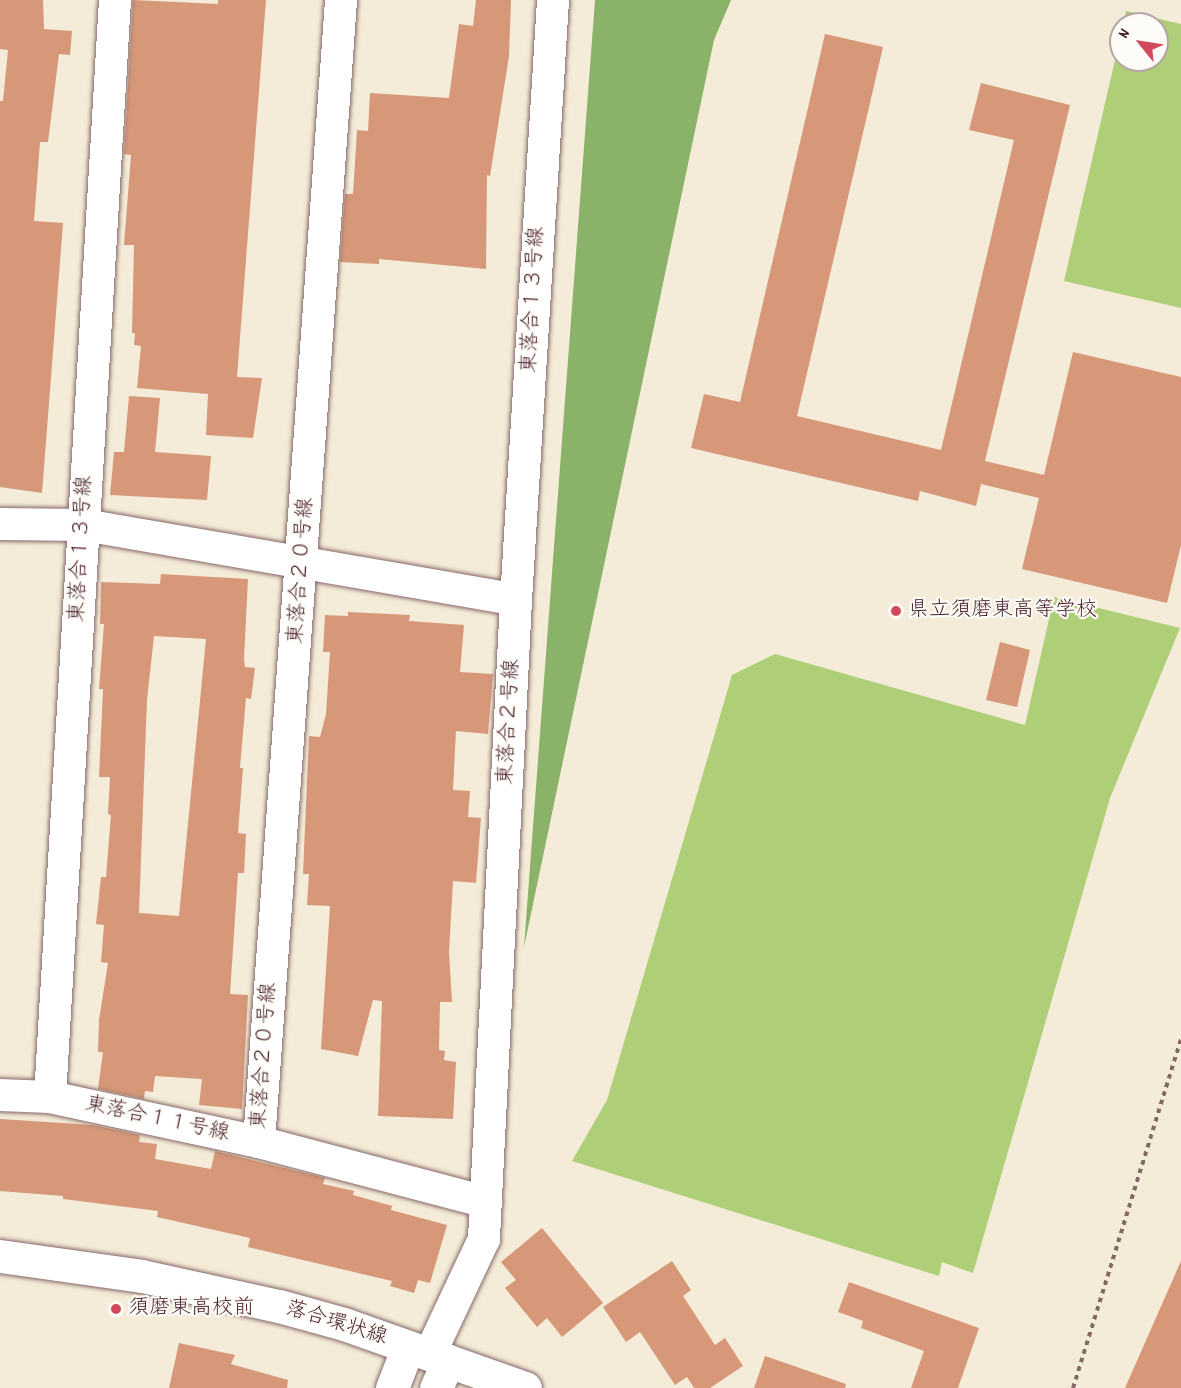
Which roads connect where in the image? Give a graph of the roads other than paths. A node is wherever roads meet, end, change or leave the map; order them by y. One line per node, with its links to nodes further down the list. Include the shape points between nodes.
1 (115, 0): 5 (street, 東落合１３号線)
2 (341, 0): 6 (street, 東落合２０号線)
3 (552, 0): 7 (street, 東落合１３号線)
4 (0, 524): 5 (street)
5 (84, 525): 6 (street); 9 (street, 東落合１３号線)
6 (303, 564): 7 (street); 10 (street, 東落合２０号線)
7 (516, 600): 11 (street, 東落合２号線)
8 (0, 1095): 9 (street, 東落合１１号線)
9 (50, 1098): 10 (street, 東落合１１号線)
10 (259, 1142): 11 (street, 東落合１１号線)
11 (486, 1202): 13 (street, 東落合２号線, via 484,1239)
12 (0, 1258): 13 (street, 落合環状線, via 142,1276 279,1306)
13 (430, 1363): 14 (street); 15 (street, 落合環状線)
14 (392, 1388)
15 (525, 1388)

